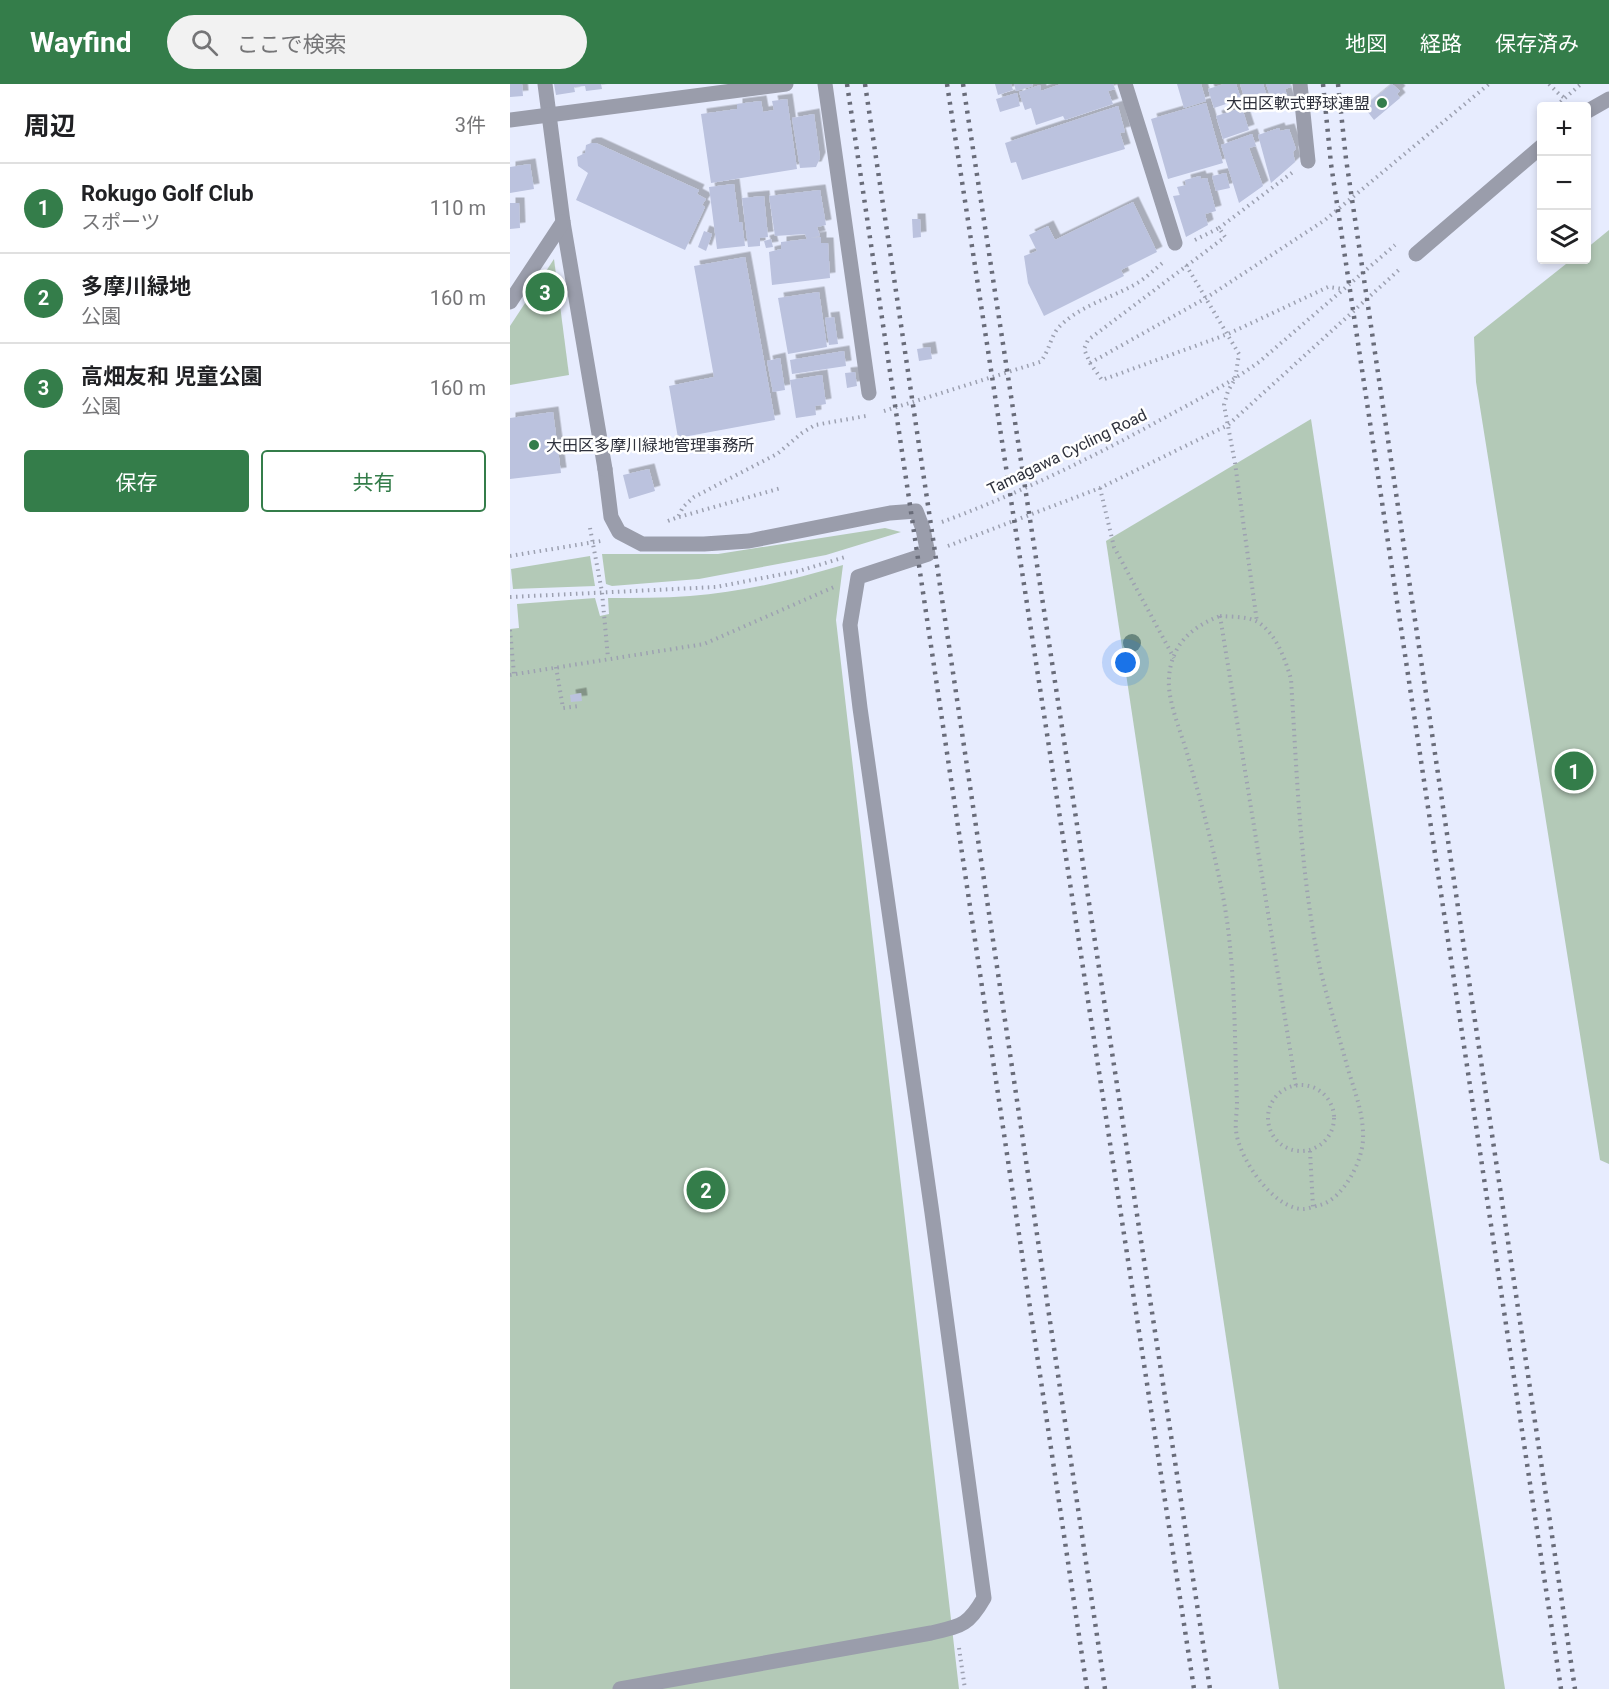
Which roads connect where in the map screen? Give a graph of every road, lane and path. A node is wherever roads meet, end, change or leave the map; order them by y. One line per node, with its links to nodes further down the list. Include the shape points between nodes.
1 (545, 84): 12 (street)
2 (786, 84): 8 (street)
3 (825, 84): 29 (street)
4 (1125, 84): 19 (street)
5 (1299, 84): 15 (street)
6 (1489, 84): 24 (path, via 1325,220)
7 (1549, 84): 9 (path)
8 (731, 88): 12 (street)
9 (1558, 94)
10 (1609, 99): 11 (street)
11 (1591, 110)
12 (550, 114): 13 (street); 16 (street)
13 (510, 120)
14 (1537, 150): 20 (street)
15 (1308, 161): 17 (path)
16 (563, 222): 25 (street); 36 (street, via 611,517 619,532 642,544 704,544 750,540 916,511)
17 (1219, 228): 19 (path, via 1178,250); 22 (path, via 1225,237)
18 (1402, 239): 23 (path, Tamagawa Cycling Road)
19 (1175, 243): 30 (path, via 1167,260 1138,282 1098,301 1059,327 1040,362)
20 (1416, 254): 31 (path)
21 (1183, 260): 22 (path)
22 (1187, 266): 24 (path); 27 (path, via 1088,340 1084,349)
23 (1344, 289): 26 (path, via 1328,287); 28 (path, Tamagawa Cycling Road)
24 (1206, 298): 26 (path); 27 (path)
25 (510, 302)
26 (1228, 334): 27 (path, via 1102,380); 28 (path, via 1239,354)
27 (1090, 363)
28 (1235, 379): 31 (path, via 1224,405); 36 (path, Tamagawa Cycling Road, via 1045,480)
29 (869, 393): 30 (path)
30 (871, 415): 34 (path, via 815,425 777,454 694,497)
31 (1228, 425): 33 (path); 46 (path)
32 (781, 488): 34 (path)
33 (1100, 488): 39 (path); 49 (path, via 1114,547)
34 (678, 517): 35 (path)
35 (659, 525)
36 (923, 529): 39 (street)
37 (600, 541): 41 (path)
38 (853, 554): 43 (path, via 799,571 716,587)
39 (928, 554): 42 (street)
40 (595, 555): 43 (path)
41 (510, 556)
42 (858, 577): 48 (path, via 704,644); 56 (street, via 850,625 853,662 984,1598 973,1617)
43 (602, 592): 44 (path); 48 (path)
44 (510, 597)
45 (1220, 616): 46 (path); 49 (path, via 1201,623 1186,635); 53 (path)
46 (1257, 622): 55 (path, via 1284,655 1291,679 1308,893 1321,969 1362,1114 1363,1143 1353,1175 1326,1204)
47 (510, 630): 51 (path)
48 (608, 658): 50 (path)
49 (1174, 658): 55 (path, via 1169,679 1173,706 1201,801 1228,920 1236,1131 1251,1168 1267,1189 1283,1203 1302,1209)
50 (556, 667): 51 (path); 52 (path, via 563,708)
51 (512, 675)
52 (579, 706)
53 (1296, 1086): 54 (path, via 1318,1090 1332,1106 1333,1128 1328,1138); 54 (path, via 1286,1089 1271,1104 1269,1125 1279,1144 1299,1152)
54 (1310, 1150): 55 (path)
55 (1313, 1207)
56 (956, 1627): 57 (street); 58 (path)
57 (620, 1689)
58 (965, 1689)

